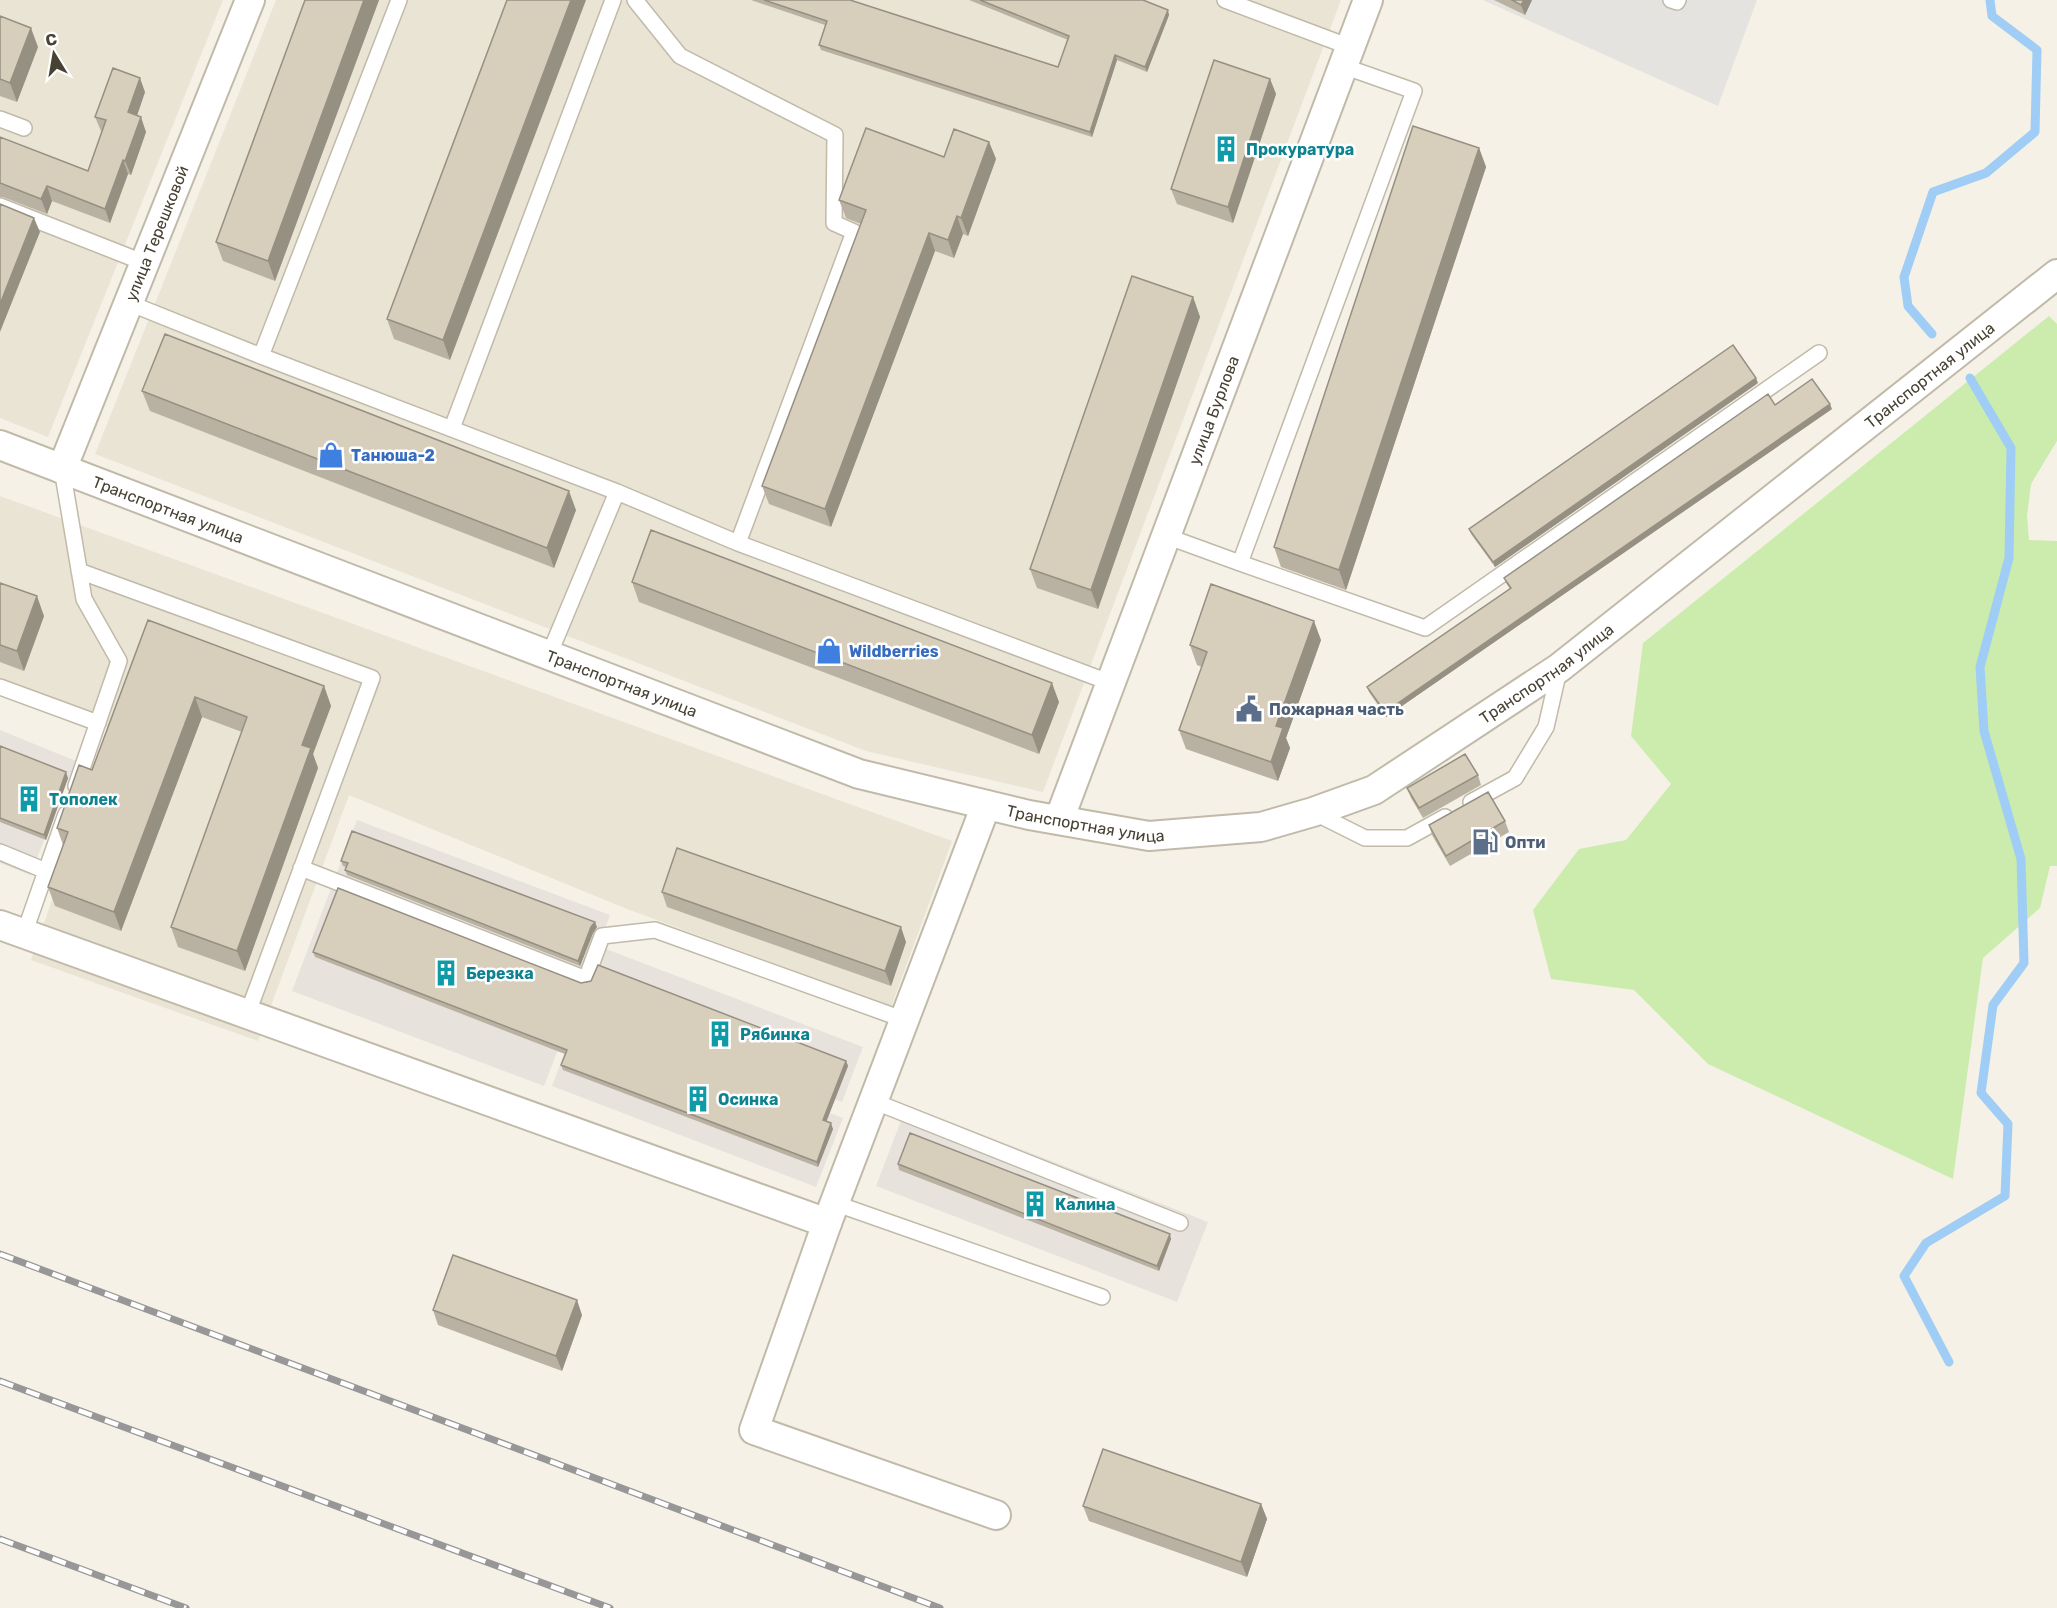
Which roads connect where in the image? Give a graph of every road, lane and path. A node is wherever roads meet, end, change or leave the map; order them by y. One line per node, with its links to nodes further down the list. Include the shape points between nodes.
1 (250, 0): 13 (street, улица Терешковой)
2 (399, 0): 17 (lane)
3 (612, 0): 18 (lane)
4 (635, 0): 23 (lane, via 680,56 835,135 834,223 854,232)
5 (1225, 0): 9 (lane)
6 (1368, 0): 9 (street, улица Бурлова)
7 (1671, 0): 8 (lane)
8 (1678, 0)
9 (1347, 56): 22 (street, улица Бурлова); 24 (lane, via 1414,91)
10 (0, 119): 11 (lane)
11 (24, 128)
12 (0, 206): 13 (lane)
13 (145, 263): 15 (street, улица Терешковой)
14 (2055, 278): 27 (street, Транспортная улица)
15 (129, 303): 17 (lane); 20 (street, улица Терешковой)
16 (1819, 352): 24 (lane, via 1425,628)
17 (261, 356): 18 (lane)
18 (452, 428): 21 (lane)
19 (0, 445): 20 (street, Транспортная улица)
20 (62, 469): 25 (lane); 26 (street, Транспортная улица)
21 (617, 492): 23 (lane); 26 (lane)
22 (1166, 536): 24 (lane); 28 (street, улица Бурлова)
23 (738, 543): 28 (lane)
24 (1240, 563)
25 (79, 571): 30 (lane, via 84,599 119,661); 35 (lane, via 372,678)
26 (549, 655): 31 (street, Транспортная улица, via 859,774)
27 (1559, 668): 32 (street, Транспортная улица, via 1374,790); 32 (lane, via 1546,727 1515,778 1407,838 1365,838)
28 (1111, 683): 33 (street, улица Бурлова)
29 (0, 687): 30 (lane)
30 (98, 723): 36 (lane)
31 (986, 805): 33 (street, Транспортная улица); 39 (street)
32 (1313, 812): 33 (street, Транспортная улица, via 1261,827 1149,836)
33 (1059, 820)
34 (0, 852): 36 (lane)
35 (301, 868): 38 (lane); 39 (lane, via 586,979 602,936 655,930 894,1016)
36 (46, 871): 37 (lane)
37 (12, 930): 38 (street)
38 (247, 1015): 41 (street)
39 (902, 1025): 40 (street)
40 (873, 1101): 41 (street); 42 (lane)
41 (830, 1213): 43 (lane); 44 (street, via 754,1430)
42 (1180, 1223)
43 (1102, 1297)
44 (996, 1515)

